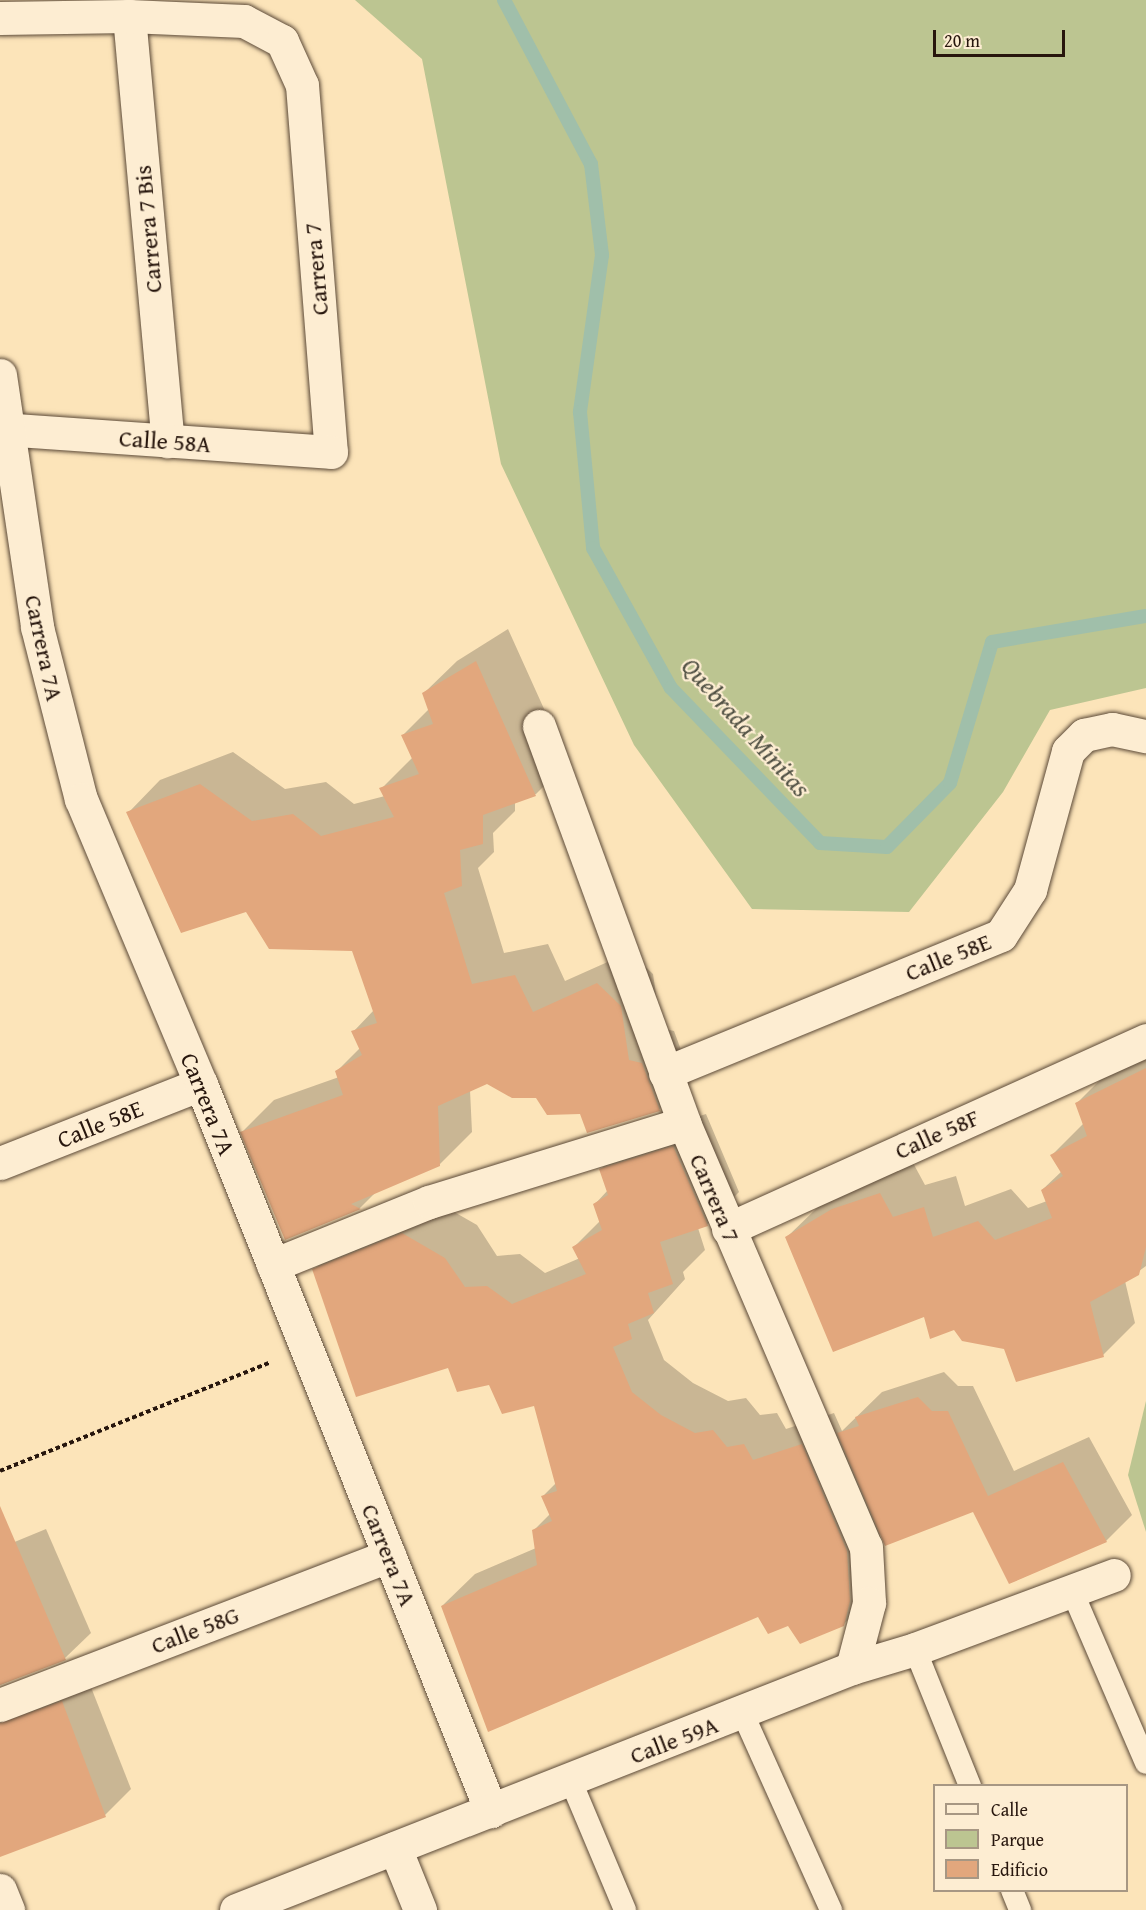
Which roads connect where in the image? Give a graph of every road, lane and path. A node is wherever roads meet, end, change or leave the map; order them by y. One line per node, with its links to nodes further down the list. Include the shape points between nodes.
1 (129, 16): 2 (street, Carrera 7); 5 (street, Carrera 7 Bis); 6 (street, Carrera 7, via 244,21 282,41 302,86)
2 (0, 18)
3 (0, 375): 4 (street, Carrera 7A)
4 (3, 429): 5 (street, Calle 58A); 11 (street, Carrera 7A, via 37,627 81,799)
5 (168, 441): 6 (street, Calle 58A)
6 (331, 452)
7 (539, 726): 10 (street, Carrera 7)
8 (1146, 736): 10 (street, Calle 58E, via 1112,729 1084,735 1068,751 1030,890 1001,935)
9 (1146, 1040): 14 (street, Calle 58F)
10 (665, 1073): 12 (street, Carrera 7)
11 (201, 1084): 13 (street, Calle 58E); 15 (street, Carrera 7A)
12 (684, 1123): 14 (street, Carrera 7); 15 (street, via 429,1202)
13 (0, 1163)
14 (728, 1229): 22 (street, Carrera 7, via 866,1546 869,1604)
15 (273, 1265): 16 (street, Carrera 7A)
16 (306, 1348): 17 (path); 18 (street, Carrera 7A)
17 (0, 1471)
18 (389, 1556): 23 (street, Calle 58G); 28 (street, Carrera 7A)
19 (1114, 1575): 20 (street, Calle 59A)
20 (1072, 1591): 21 (street, Calle 59A); 25 (lane)
21 (915, 1649): 22 (street, Calle 59A); 27 (lane)
22 (852, 1668): 24 (street, Calle 59A)
23 (0, 1705)
24 (743, 1714): 26 (street, Calle 59A); 36 (lane)
25 (1146, 1763)
26 (570, 1779): 28 (street, Calle 59A); 35 (lane)
27 (970, 1784)
28 (491, 1811): 29 (street, Calle 59A)
29 (395, 1848): 33 (street, Calle 59A); 34 (street)
30 (0, 1890): 32 (street)
31 (1013, 1892): 37 (lane)
32 (8, 1910)
33 (236, 1910)
34 (420, 1910)
35 (625, 1910)
36 (831, 1910)
37 (1020, 1910)

